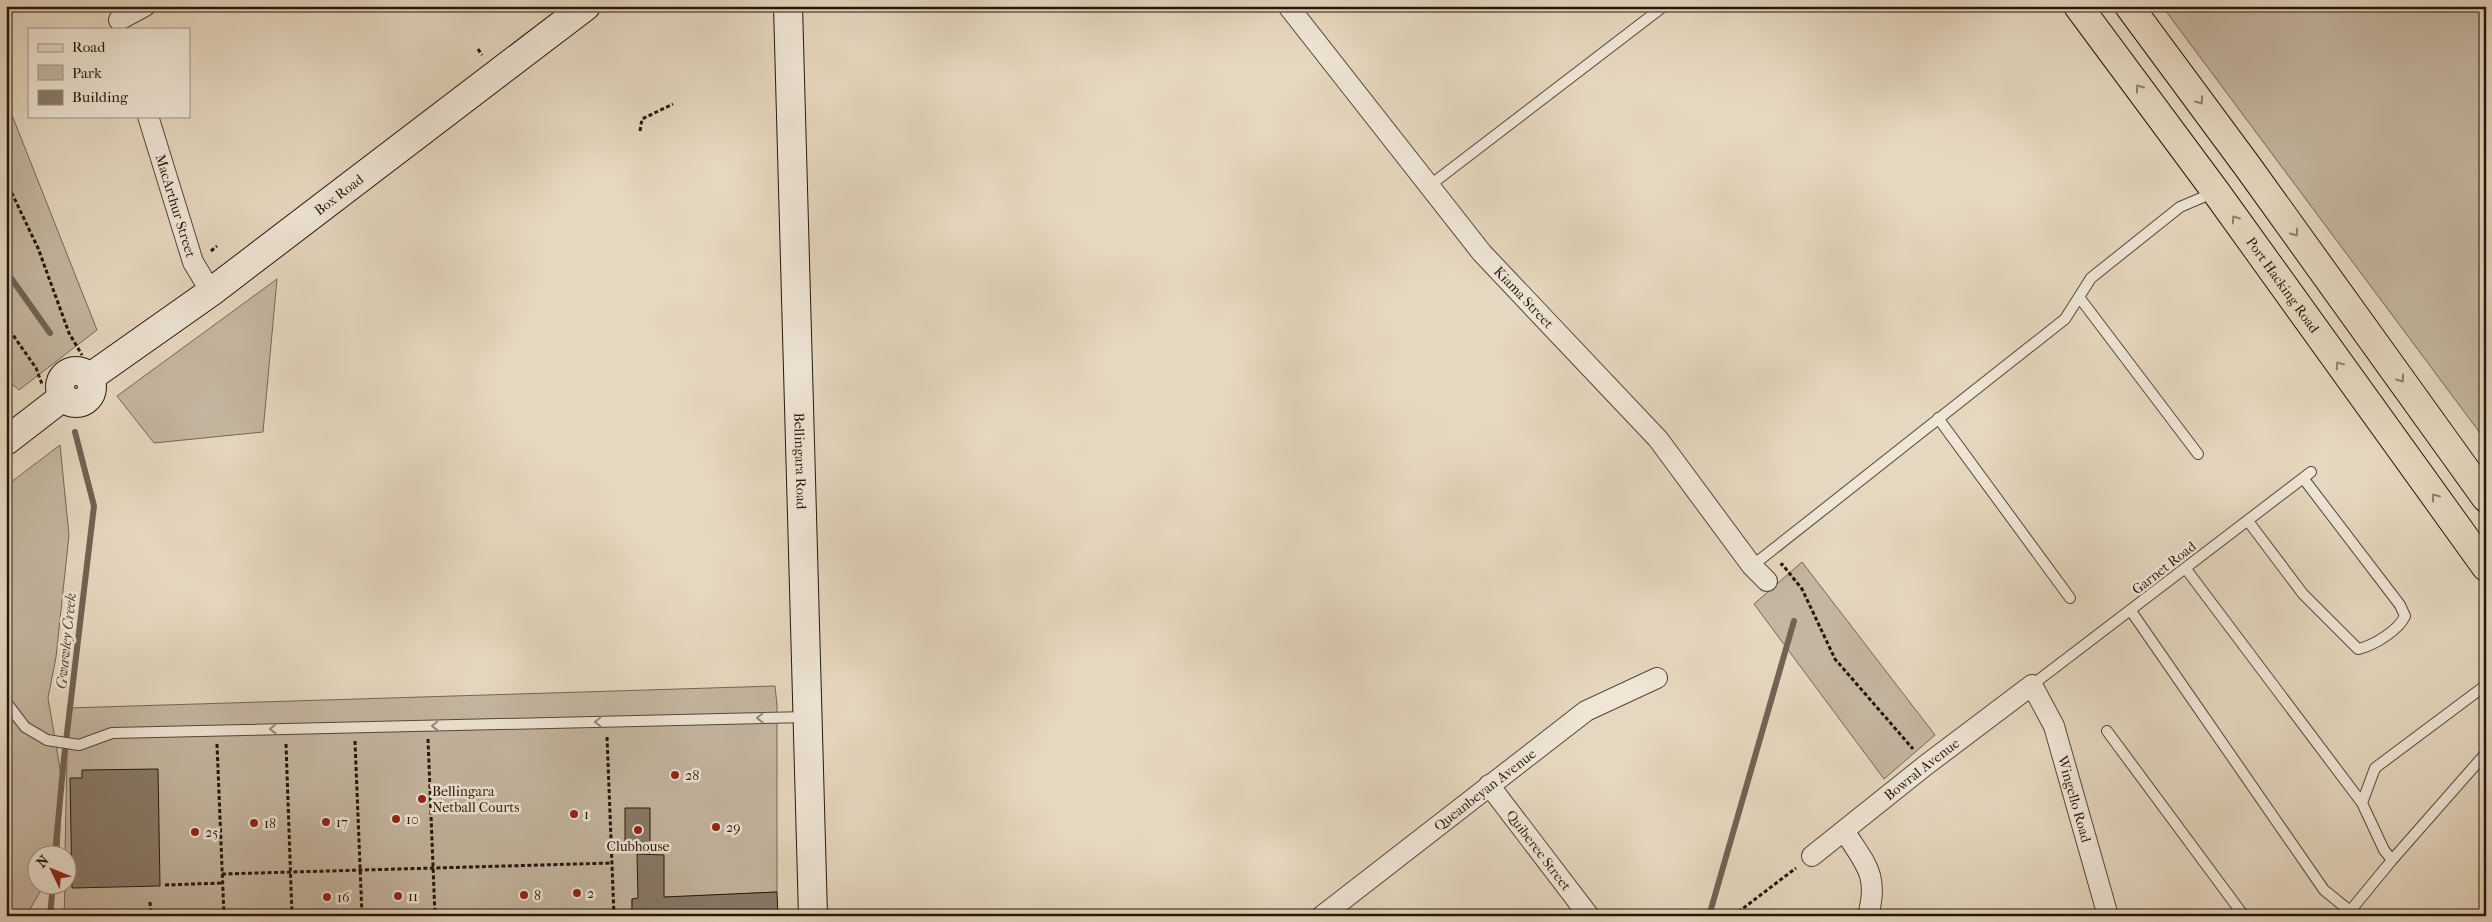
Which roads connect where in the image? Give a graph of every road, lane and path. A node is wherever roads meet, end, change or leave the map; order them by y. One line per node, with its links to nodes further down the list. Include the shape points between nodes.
1 (145, 6): 8 (street)
2 (586, 6): 15 (street, Box Road)
3 (788, 6): 35 (street, Bellingara Road)
4 (1288, 6): 13 (street, Kiama Street)
5 (1664, 6): 13 (lane)
6 (2078, 6): 14 (main road, Port Hacking Road, one-way to 6)
7 (2129, 6): 23 (main road, one-way to 23)
8 (119, 18)
9 (673, 104): 11 (path, via 642,119)
10 (149, 118): 15 (street, MacArthur Street, via 193,262)
11 (640, 131)
12 (6, 181): 18 (path, via 38,248 69,333)
13 (1429, 186): 25 (street, Kiama Street, via 1506,281 1658,439)
14 (2216, 192): 16 (lane, via 2180,207 2164,218 2091,278); 26 (main road, Port Hacking Road, one-way to 14)
15 (211, 292): 18 (street, Box Road)
16 (2079, 297): 20 (lane, via 2065,319); 22 (lane)
17 (6, 325): 19 (path)
18 (91, 376): 19 (street, via 78,371 66,374 60,385)
19 (52, 390): 21 (street)
20 (1938, 418): 25 (lane); 29 (lane)
21 (6, 441)
22 (2198, 454)
23 (2486, 498)
24 (2248, 521): 24 (lane, Garnet Road, via 2307,475 2400,605 2405,616 2402,622 2358,649 2303,594); 27 (lane, Garnet Road)
25 (1752, 566): 28 (street, Kiama Street)
26 (2486, 567)
27 (2186, 569): 30 (lane, Garnet Road); 45 (lane)
28 (1767, 581): 43 (path, via 1782,564 1802,589 1835,660)
29 (2070, 598)
30 (2132, 610): 32 (lane, Garnet Road); 57 (lane, via 2324,890)
31 (1657, 678): 44 (street, Queanbeyan Avenue, via 1586,711)
32 (2032, 685): 43 (street, Bowral Avenue); 69 (street, Wingello Road, via 2054,726)
33 (2484, 689): 45 (lane, via 2375,768)
34 (6, 702): 40 (lane, via 26,727 52,741 79,745 112,733)
35 (809, 717): 36 (lane, one-way to 36); 64 (street, Bellingara Road)
36 (606, 722): 37 (lane, one-way to 37); 49 (path)
37 (428, 726): 38 (lane); 50 (path)
38 (355, 727): 39 (lane); 51 (path)
39 (284, 729): 40 (lane, one-way to 40); 52 (path)
40 (217, 730): 53 (path)
41 (2108, 731): 70 (lane)
42 (2486, 753): 48 (lane)
43 (1926, 765): 46 (street, Bowral Avenue)
44 (1489, 785): 65 (street, Queanbeyan Avenue); 66 (street, Quiberee Street)
45 (2362, 803): 48 (lane)
46 (1845, 832): 47 (street, Bowral Avenue); 68 (street, via 1871,875 1873,896)
47 (1812, 856): 67 (path)
48 (2392, 860): 57 (lane)
49 (612, 863): 50 (path); 63 (path)
50 (433, 868): 51 (path); 62 (path)
51 (360, 870): 52 (path); 61 (path)
52 (290, 872): 53 (path); 60 (path)
53 (222, 874): 54 (path)
54 (222, 883): 55 (path); 59 (path)
55 (165, 885)
56 (150, 902): 58 (path)
57 (2348, 913)
58 (151, 916)
59 (224, 916)
60 (292, 916)
61 (362, 916)
62 (436, 916)
63 (614, 916)
64 (813, 916)
65 (1322, 916)
66 (1590, 916)
67 (1733, 916)
68 (1868, 916)
69 (2108, 916)
70 (2244, 916)

